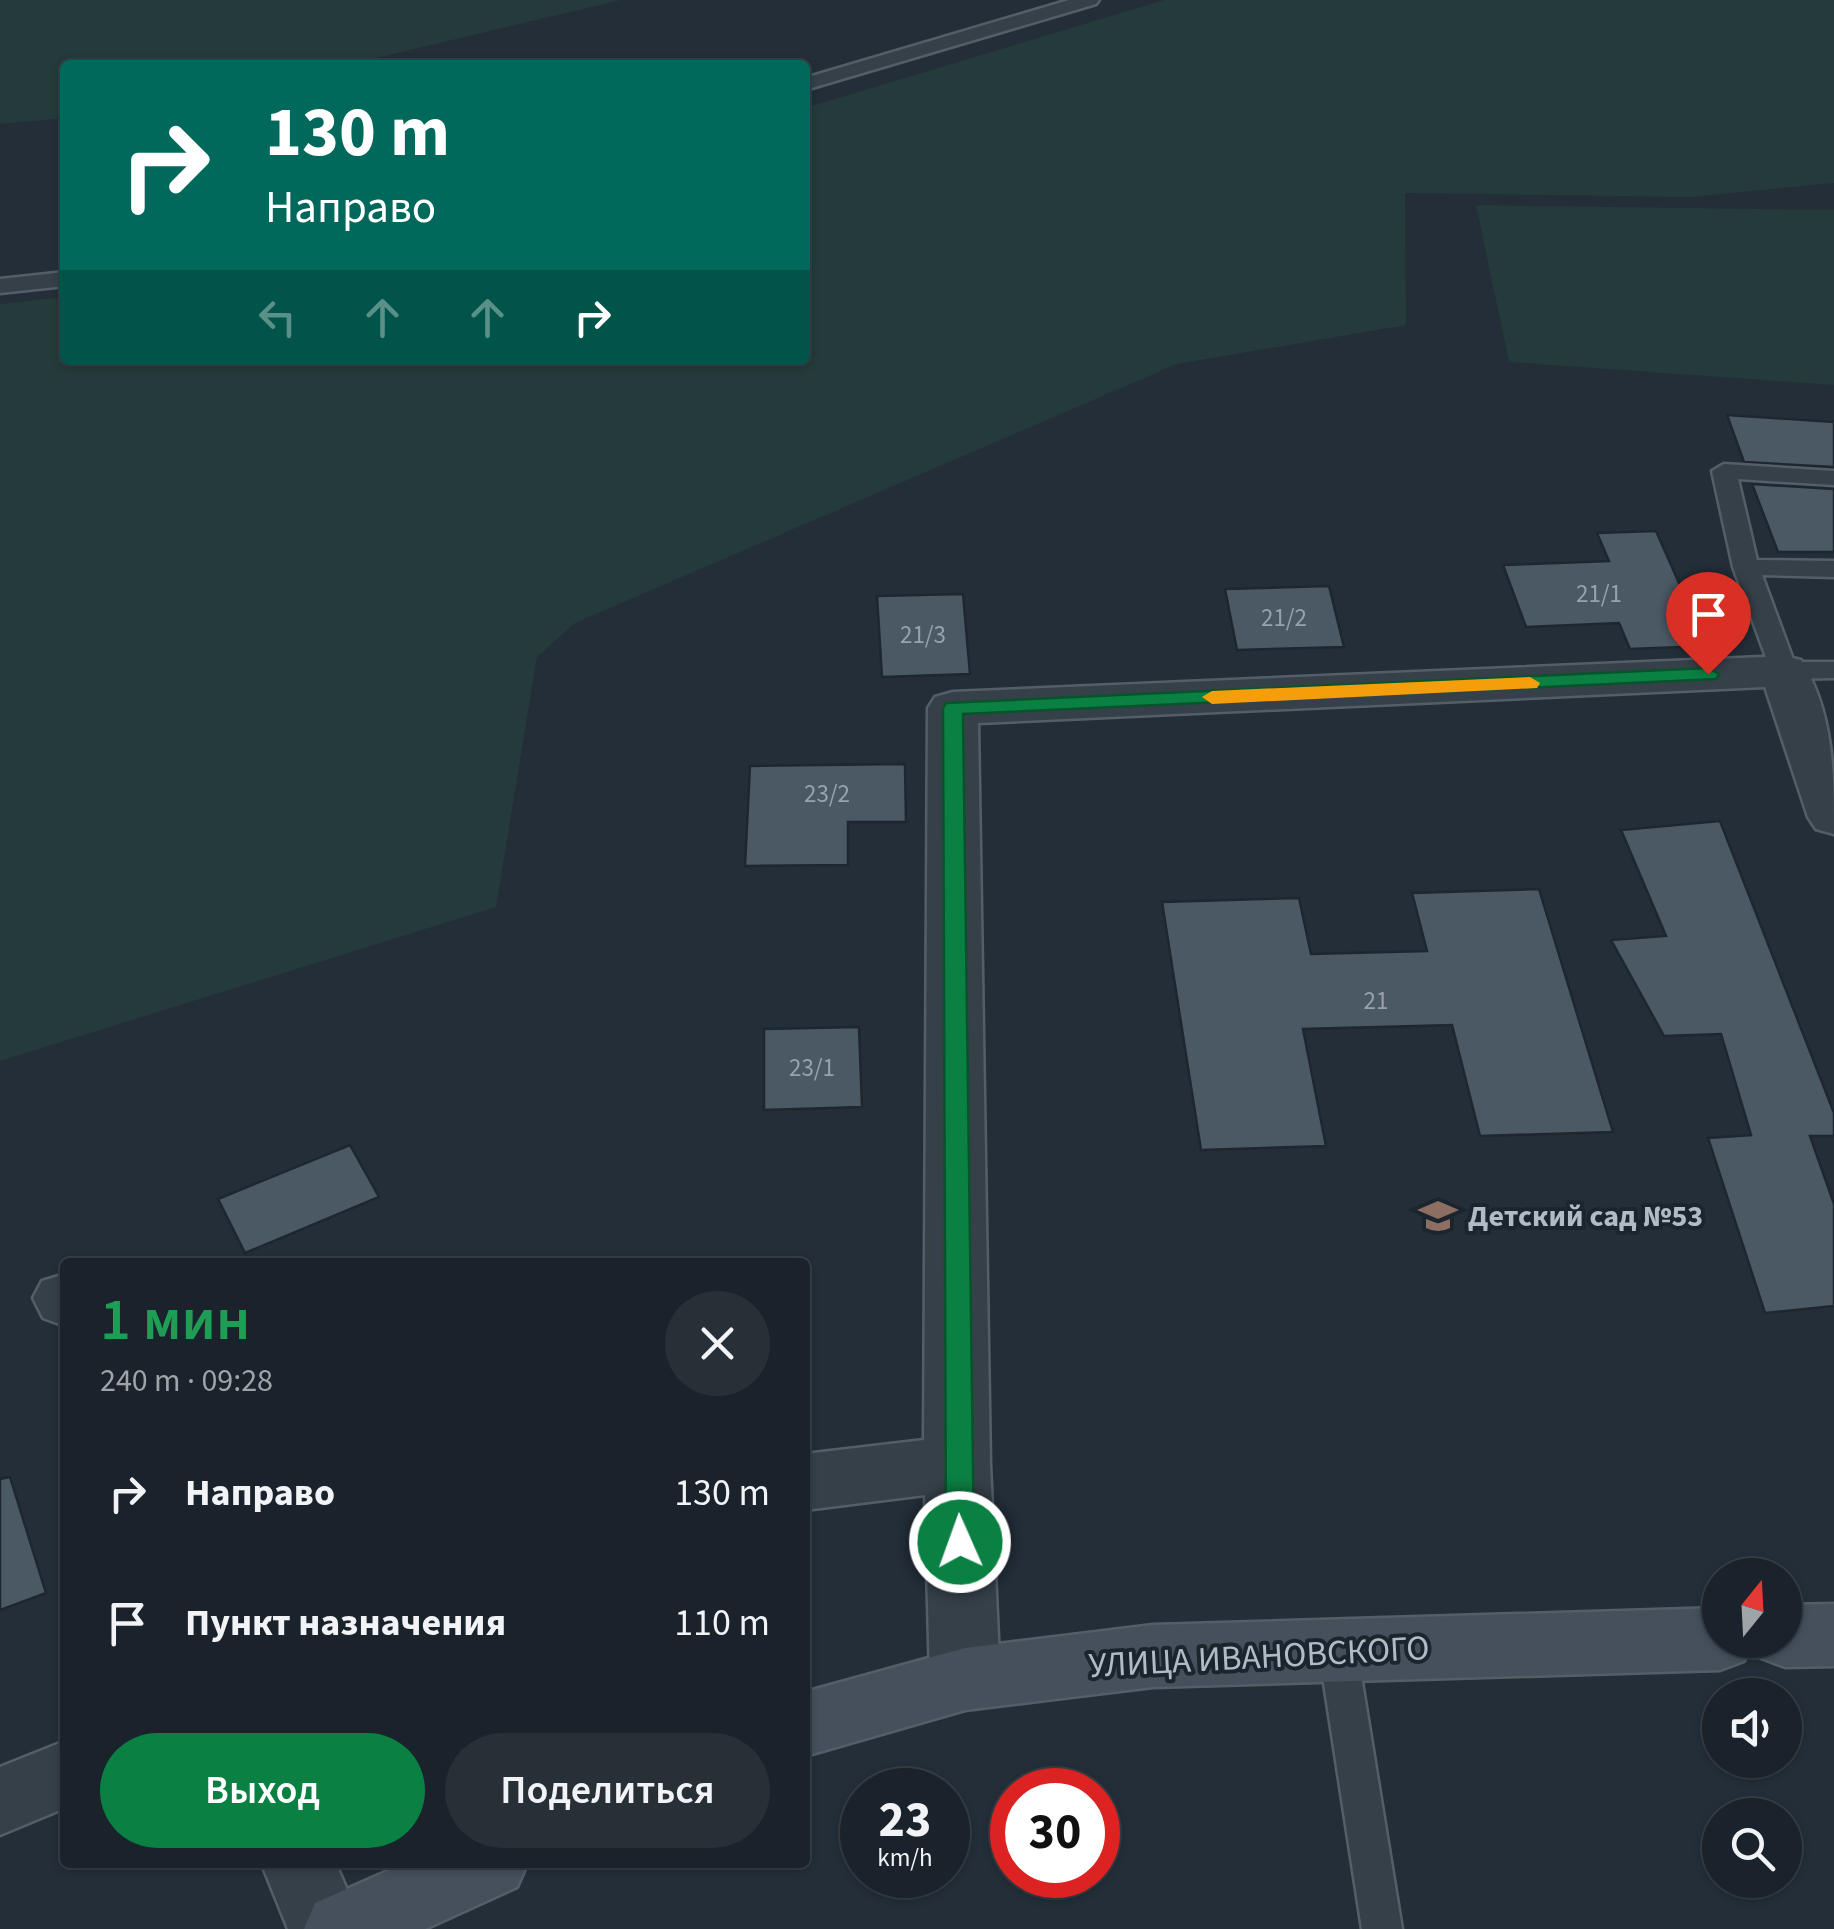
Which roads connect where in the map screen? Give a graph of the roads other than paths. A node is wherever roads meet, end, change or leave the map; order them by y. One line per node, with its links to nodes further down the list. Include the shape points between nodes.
1 (1090, 0): 2 (lane)
2 (810, 83)
3 (60, 280): 4 (lane)
4 (0, 286)
5 (1834, 478): 6 (lane, via 1724,470)
6 (1746, 567): 7 (lane); 8 (lane)
7 (1834, 569)
8 (1809, 670): 9 (street); 10 (street, via 953,708)
9 (1834, 817)
10 (957, 1464): 11 (street); 16 (street)
11 (810, 1481)
12 (1834, 1635): 13 (main road)
13 (1802, 1636)
14 (1702, 1640): 15 (main road, УЛИЦА ИВАНОВСКОГО)
15 (1338, 1652): 16 (main road, УЛИЦА ИВАНОВСКОГО, via 1153,1656); 24 (lane)
16 (965, 1679): 17 (main road, УЛИЦА ИВАНОВСКОГО)
17 (810, 1723)
18 (60, 1776): 19 (street)
19 (0, 1801)
20 (301, 1868): 22 (street)
21 (477, 1868): 23 (main road)
22 (326, 1929)
23 (342, 1929)
24 (1382, 1929)

